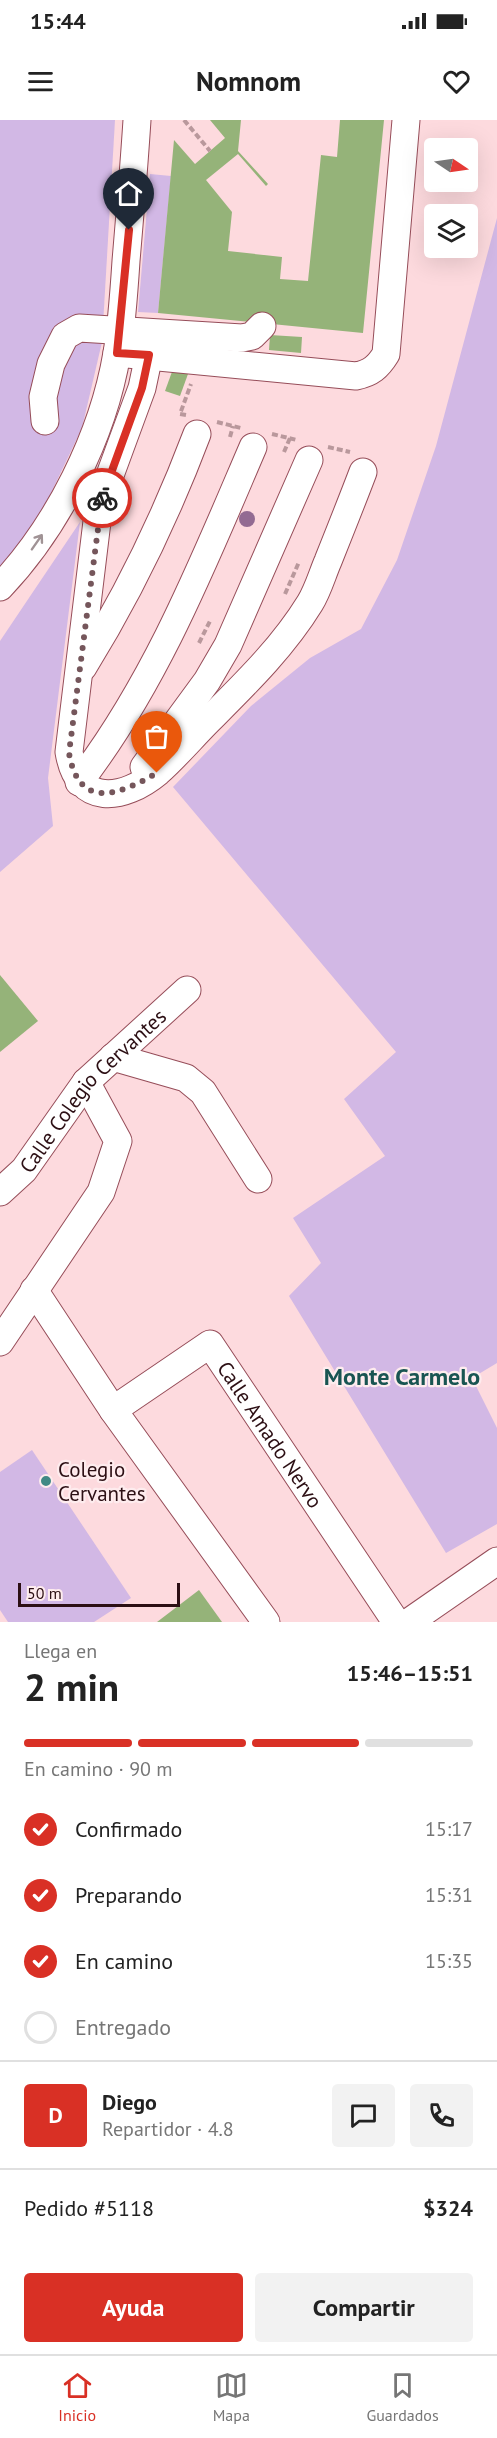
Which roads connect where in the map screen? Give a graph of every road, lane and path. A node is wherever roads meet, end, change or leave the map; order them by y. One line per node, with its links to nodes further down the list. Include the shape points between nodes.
1 (137, 120): 6 (street)
2 (184, 120): 4 (path)
3 (406, 120): 7 (street, via 386,354 380,365 356,376)
4 (210, 151)
5 (262, 326): 6 (street, via 252,336 242,338)
6 (119, 341): 7 (street); 9 (street, via 79,328 65,336 45,386); 16 (street, one-way to 6, via 55,516 82,463)
7 (149, 355): 17 (street, via 142,388 99,505)
8 (192, 381): 10 (path, via 180,414)
9 (45, 421)
10 (200, 424): 11 (path); 17 (street, via 177,487 142,562)
11 (233, 426): 12 (path); 13 (path)
12 (255, 436): 14 (path); 18 (street, via 195,582 147,676)
13 (226, 447)
14 (311, 449): 15 (path); 19 (street, via 228,645)
15 (358, 462): 19 (street, via 312,601 290,634 157,773)
16 (0, 587)
17 (79, 674): 18 (street, via 69,753)
18 (80, 782): 19 (street, via 89,790 106,794)
19 (132, 786)
20 (187, 990): 21 (street, Calle Colegio Cervantes)
21 (113, 1057): 22 (street, Calle Colegio Cervantes); 23 (street, via 186,1078 203,1092)
22 (86, 1082): 24 (street, Calle Colegio Cervantes, via 24,1170); 25 (street, via 118,1141 101,1192)
23 (258, 1179)
24 (0, 1192)
25 (34, 1290): 26 (street); 27 (street)
26 (0, 1342)
27 (114, 1410): 29 (street); 30 (street, Calle Amado Nervo, via 210,1344)
28 (497, 1561): 31 (street)
29 (266, 1622)
30 (396, 1622)
31 (409, 1622)

